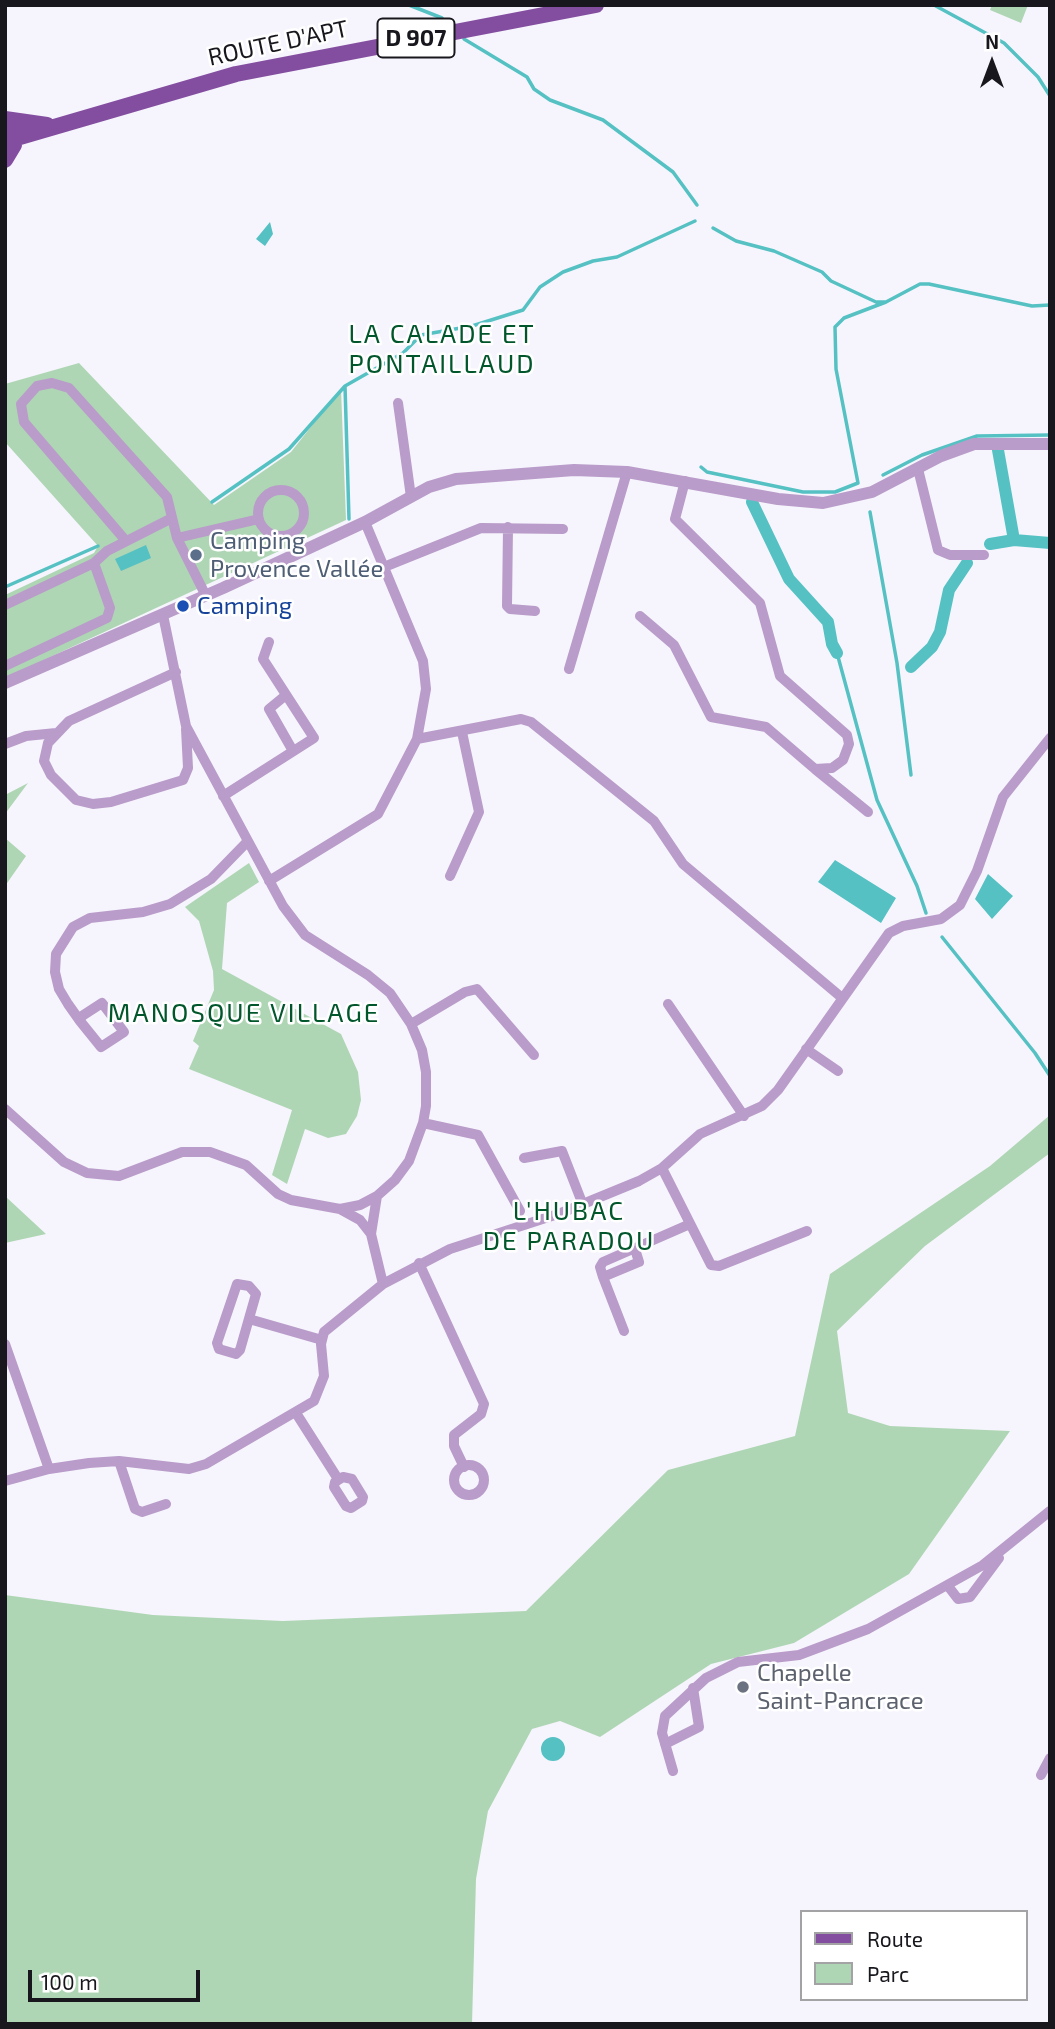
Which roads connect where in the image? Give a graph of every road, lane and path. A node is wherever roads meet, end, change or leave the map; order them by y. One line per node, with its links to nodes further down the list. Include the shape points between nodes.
1 (597, 5): 3 (main road, ROUTE D'APT / D 907, via 268,66)
2 (5, 121): 3 (main road, ROUTE D'APT / D 907); 4 (main road)
3 (56, 126): 4 (main road, ROUTE D'APT / D 907)
4 (13, 139): 5 (main road, via 12,152)
5 (5, 160)
6 (398, 403): 11 (street)
7 (1050, 444): 8 (street, via 974,444)
8 (918, 469): 10 (street, via 872,492 823,503); 19 (street, via 938,550 947,555)
9 (627, 472): 10 (street); 11 (street, via 474,476 443,482); 29 (street)
10 (685, 481): 40 (street, via 675,519 760,603 781,679 848,738 840,763)
11 (411, 497): 14 (street)
12 (172, 518): 17 (street); 18 (street); 18 (street, via 167,497 69,388 52,383 37,386 21,404 24,422)
13 (259, 519): 13 (street, via 260,504 276,490 298,496 304,509 302,523 286,535 266,530); 17 (street)
14 (365, 522): 21 (street); 22 (street)
15 (508, 527): 16 (street); 21 (street, via 478,529); 24 (street, via 507,606)
16 (563, 529)
17 (177, 538): 22 (street)
18 (126, 541): 20 (street)
19 (984, 555)
20 (94, 563): 23 (street); 28 (street, via 110,607 107,618)
21 (384, 566): 37 (street, via 422,662 425,694)
22 (206, 596): 25 (street)
23 (5, 605)
24 (535, 611)
25 (163, 615): 30 (street); 31 (street)
26 (640, 616): 40 (street, via 674,645 709,715 766,727)
27 (270, 642): 32 (street, via 263,658)
28 (5, 666)
29 (569, 669)
30 (176, 672): 33 (street); 34 (street, via 80,715)
31 (5, 683)
32 (286, 695): 39 (street, via 269,711); 39 (street, via 314,736)
33 (186, 726): 34 (street, via 188,768 183,780 100,803 76,800 48,771 43,753); 41 (street)
34 (56, 733): 38 (street)
35 (462, 733): 37 (street); 44 (street, via 480,812); 46 (street, via 516,719 531,722 657,824 681,861)
36 (1050, 738): 46 (street, via 1003,797 960,905 941,919 892,930)
37 (417, 739): 45 (street, via 378,814)
38 (5, 744)
39 (293, 751): 41 (street)
40 (815, 769): 42 (street)
41 (223, 796): 43 (street)
42 (868, 812)
43 (247, 842): 45 (street); 48 (street, via 211,879 170,904 90,918 74,927 60,944 55,972 60,992)
44 (450, 876)
45 (269, 881): 49 (street, via 299,929 377,981)
46 (841, 997): 50 (street)
47 (668, 1004): 54 (street)
48 (78, 1016)
49 (411, 1024): 51 (street, via 477,989); 55 (street, via 426,1072)
50 (806, 1049): 52 (street); 54 (street, via 768,1100)
51 (534, 1055)
52 (838, 1071)
53 (5, 1109): 60 (street, via 64,1162 92,1175 120,1176 182,1152 210,1152 246,1165 291,1200)
54 (744, 1116): 57 (street, via 691,1139)
55 (424, 1124): 58 (street, via 406,1167); 61 (street, via 478,1135)
56 (524, 1158): 59 (street, via 561,1150)
57 (662, 1168): 59 (street); 62 (street)
58 (377, 1196): 60 (street); 64 (street)
59 (583, 1205): 65 (street)
60 (340, 1209): 64 (street, via 358,1218)
61 (520, 1212)
62 (690, 1224): 63 (street, via 714,1266); 68 (street, via 635,1249 639,1262 603,1277)
63 (807, 1231)
64 (371, 1234): 66 (street)
65 (419, 1263): 66 (street); 73 (street, via 484,1400 482,1412 454,1435)
66 (383, 1284): 69 (street, via 331,1323)
67 (249, 1319): 67 (street, via 256,1292 240,1283 233,1288 219,1349 239,1352); 69 (street)
68 (624, 1331)
69 (322, 1340): 71 (street, via 320,1390 314,1401)
70 (5, 1344): 74 (street)
71 (296, 1413): 72 (street, via 198,1468); 75 (street)
72 (118, 1461): 74 (street); 77 (street, via 135,1509 142,1512)
73 (464, 1467)
74 (49, 1469): 76 (street)
75 (338, 1479)
76 (5, 1481)
77 (166, 1504)
78 (1050, 1511): 79 (street)
79 (1004, 1550): 80 (street); 80 (street, via 970,1597 958,1599)
80 (948, 1586): 81 (street, via 854,1636 799,1655 732,1664)
81 (693, 1688): 82 (street, via 665,1716 661,1727); 82 (street, via 699,1727)
82 (665, 1744): 84 (street)
83 (1050, 1758): 85 (street)
84 (673, 1771)
85 (1041, 1775)

